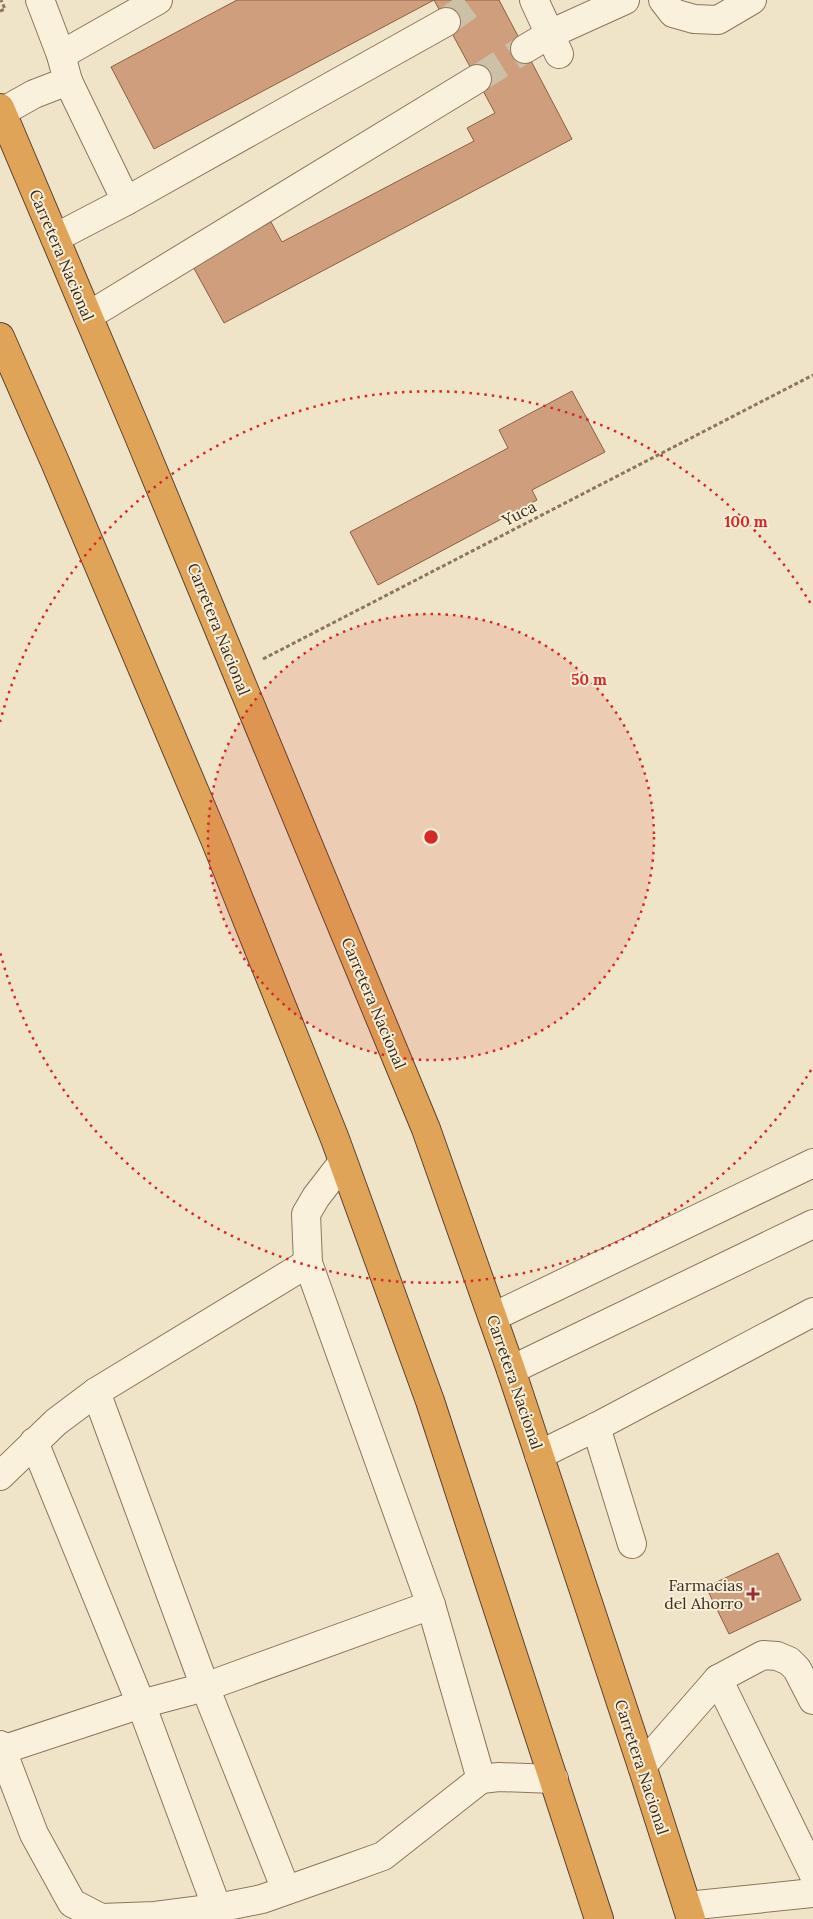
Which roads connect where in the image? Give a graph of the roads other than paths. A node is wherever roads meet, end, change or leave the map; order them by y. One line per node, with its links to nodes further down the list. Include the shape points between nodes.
1 (158, 0): 10 (street)
2 (534, 0): 8 (street)
3 (625, 0): 8 (street)
4 (663, 0): 5 (street, via 673,13 694,19 718,20)
5 (752, 0)
6 (42, 1): 10 (street)
7 (446, 22): 13 (street)
8 (554, 44): 9 (street)
9 (525, 49)
10 (64, 68): 12 (street, via 34,94); 13 (street)
11 (477, 79): 15 (street)
12 (1, 110): 14 (highway, Carretera Nacional)
13 (126, 201): 14 (street)
14 (55, 238): 15 (highway, Carretera Nacional)
15 (88, 316): 22 (highway, Carretera Nacional, via 426,1129)
16 (0, 337): 17 (highway, via 212,833)
17 (343, 1162): 20 (street, via 306,1214); 38 (highway, via 430,1401)
18 (813, 1163): 22 (street)
19 (813, 1224): 23 (street)
20 (308, 1263): 24 (street); 30 (street)
21 (813, 1312): 25 (street)
22 (493, 1317): 23 (highway, Carretera Nacional)
23 (511, 1370): 27 (highway, Carretera Nacional)
24 (96, 1392): 26 (street); 32 (street)
25 (596, 1427): 27 (street); 29 (street)
26 (34, 1442): 28 (street); 34 (street)
27 (539, 1455): 36 (highway, Carretera Nacional)
28 (0, 1476)
29 (632, 1544)
30 (432, 1605): 32 (street); 37 (street)
31 (718, 1679): 33 (street, via 763,1655 777,1656 797,1669); 36 (street); 39 (street)
32 (205, 1686): 34 (street); 40 (street)
33 (813, 1700)
34 (141, 1704): 35 (street); 42 (street)
35 (1, 1748): 42 (street, via 34,1834 72,1904 101,1918 155,1916)
36 (642, 1766): 43 (highway, Carretera Nacional)
37 (481, 1779): 38 (street); 40 (street, via 383,1856)
38 (554, 1779): 44 (highway)
39 (813, 1873)
40 (286, 1890): 42 (street, via 262,1899)
41 (813, 1893): 43 (street)
42 (217, 1908)
43 (689, 1913)
44 (599, 1919)

